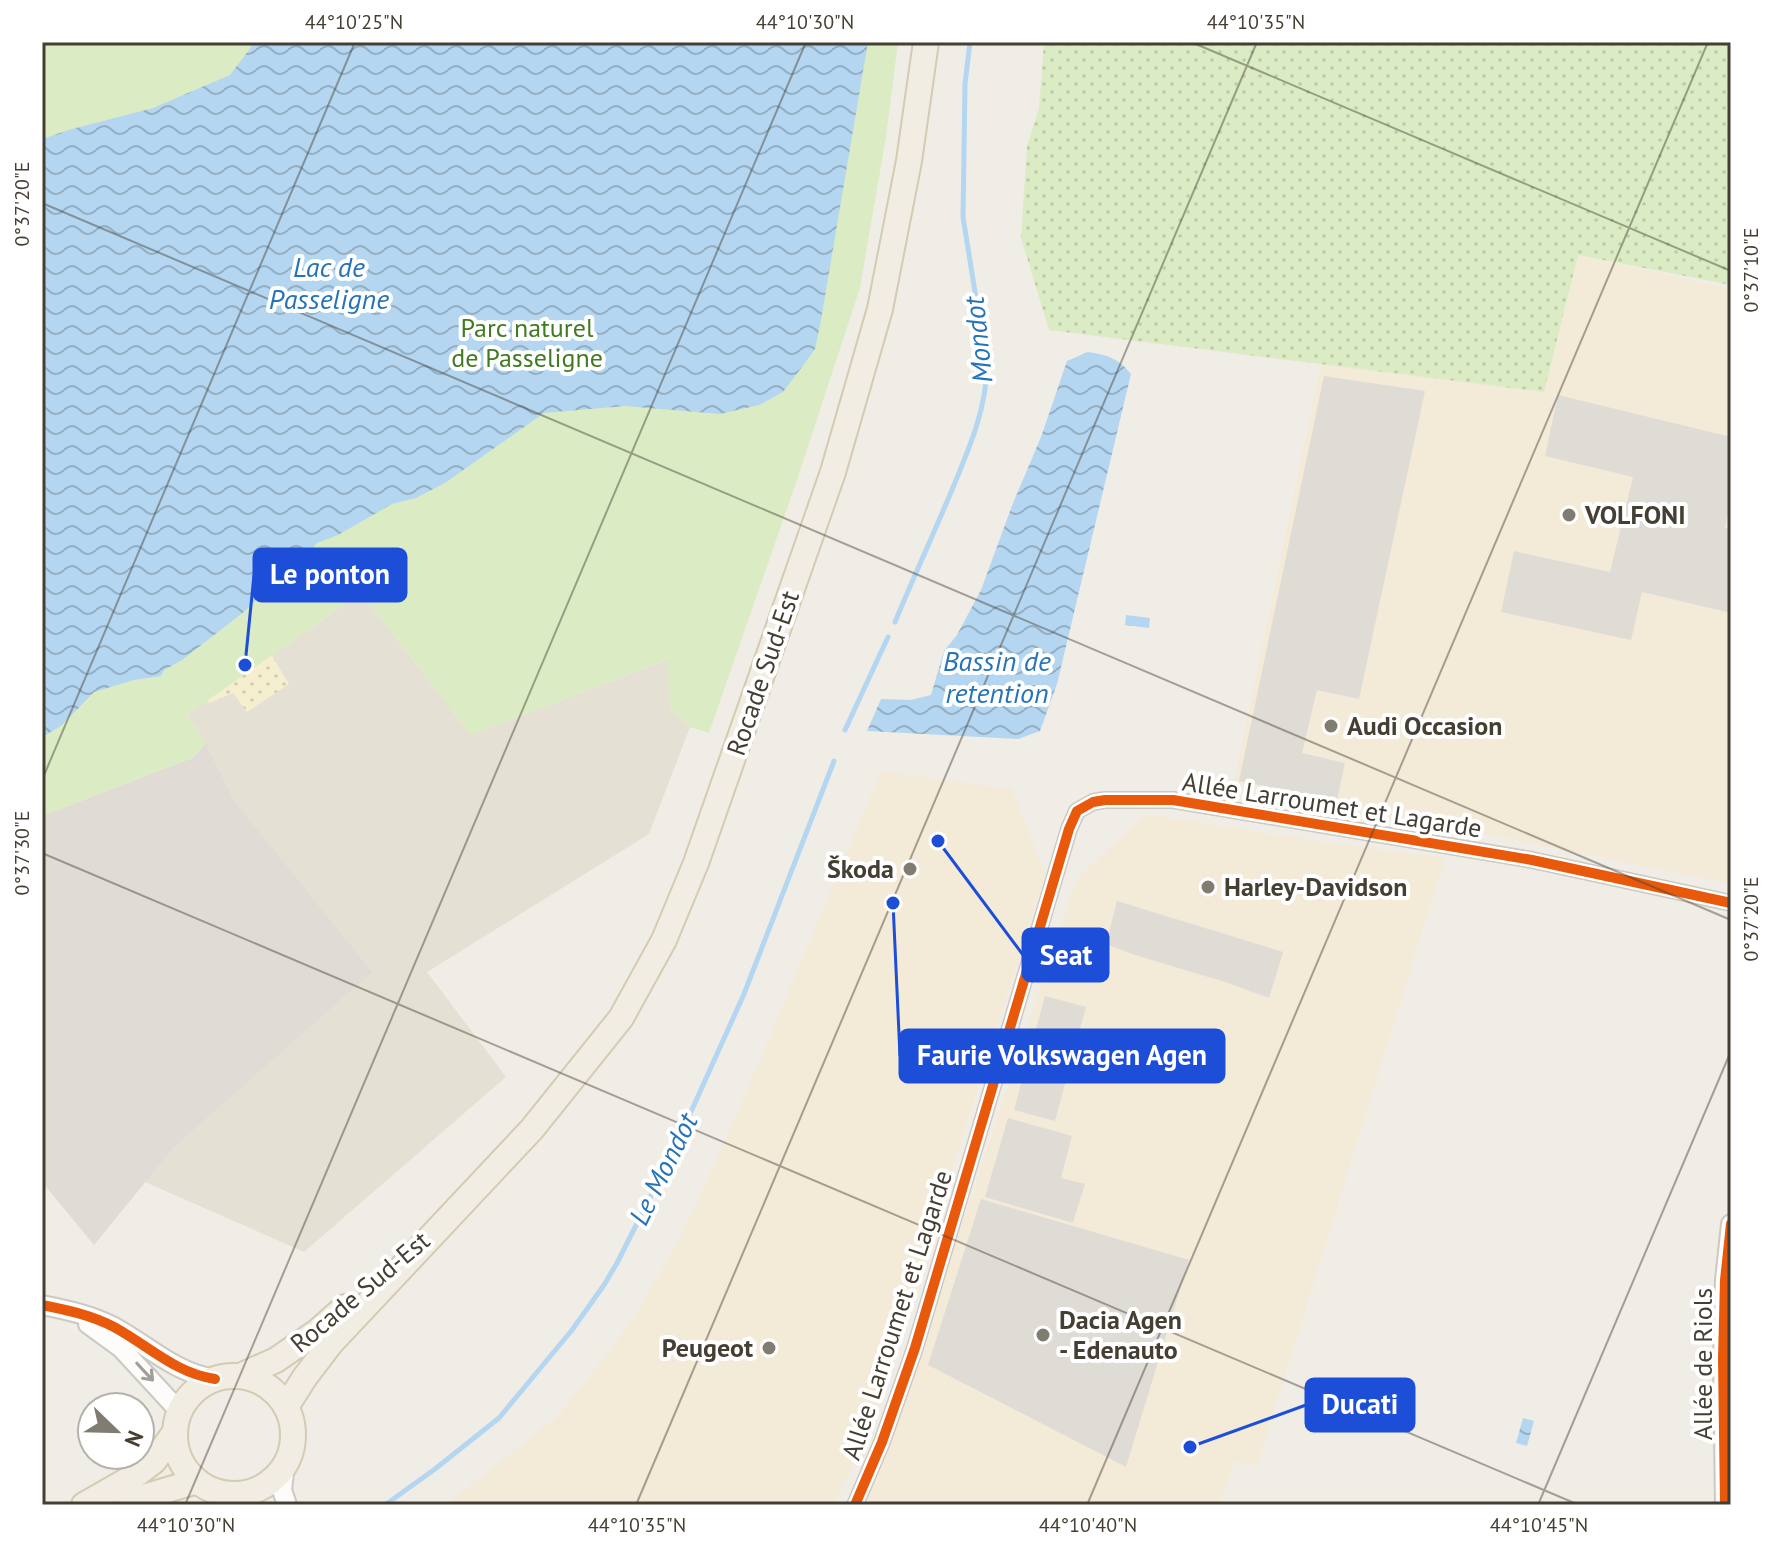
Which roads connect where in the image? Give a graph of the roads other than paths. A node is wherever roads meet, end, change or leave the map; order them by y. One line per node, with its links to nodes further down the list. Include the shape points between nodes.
1 (926, 42): 4 (main road, Rocade Sud-Est, via 880,309 833,472 691,876 664,940 621,1018 532,1129)
2 (1731, 903): 17 (street, Allée Larroumet et Lagarde, via 1532,860 1173,800 1105,800 1077,811 915,1348)
3 (1731, 1224): 18 (street, Allée de Riols, via 1724,1312)
4 (438, 1228): 7 (main road, Rocade Sud-Est, via 318,1331 276,1360); 9 (main road, Rocade Sud-Est, via 331,1343)
5 (42, 1305): 6 (street)
6 (61, 1308): 8 (street, via 89,1315 173,1365); 10 (street, one-way to 10, via 121,1348)
7 (240, 1376): 8 (main road); 9 (main road, via 258,1381)
8 (215, 1379): 10 (main road, via 188,1398)
9 (286, 1407): 11 (main road, via 292,1444)
10 (177, 1422): 12 (main road, via 177,1451); 14 (main road, via 154,1461)
11 (285, 1464): 13 (main road); 16 (street, via 282,1490)
12 (197, 1481): 13 (main road); 15 (main road)
13 (246, 1499)
14 (84, 1505)
15 (126, 1505)
16 (287, 1505)
17 (855, 1505)
18 (1725, 1505)

